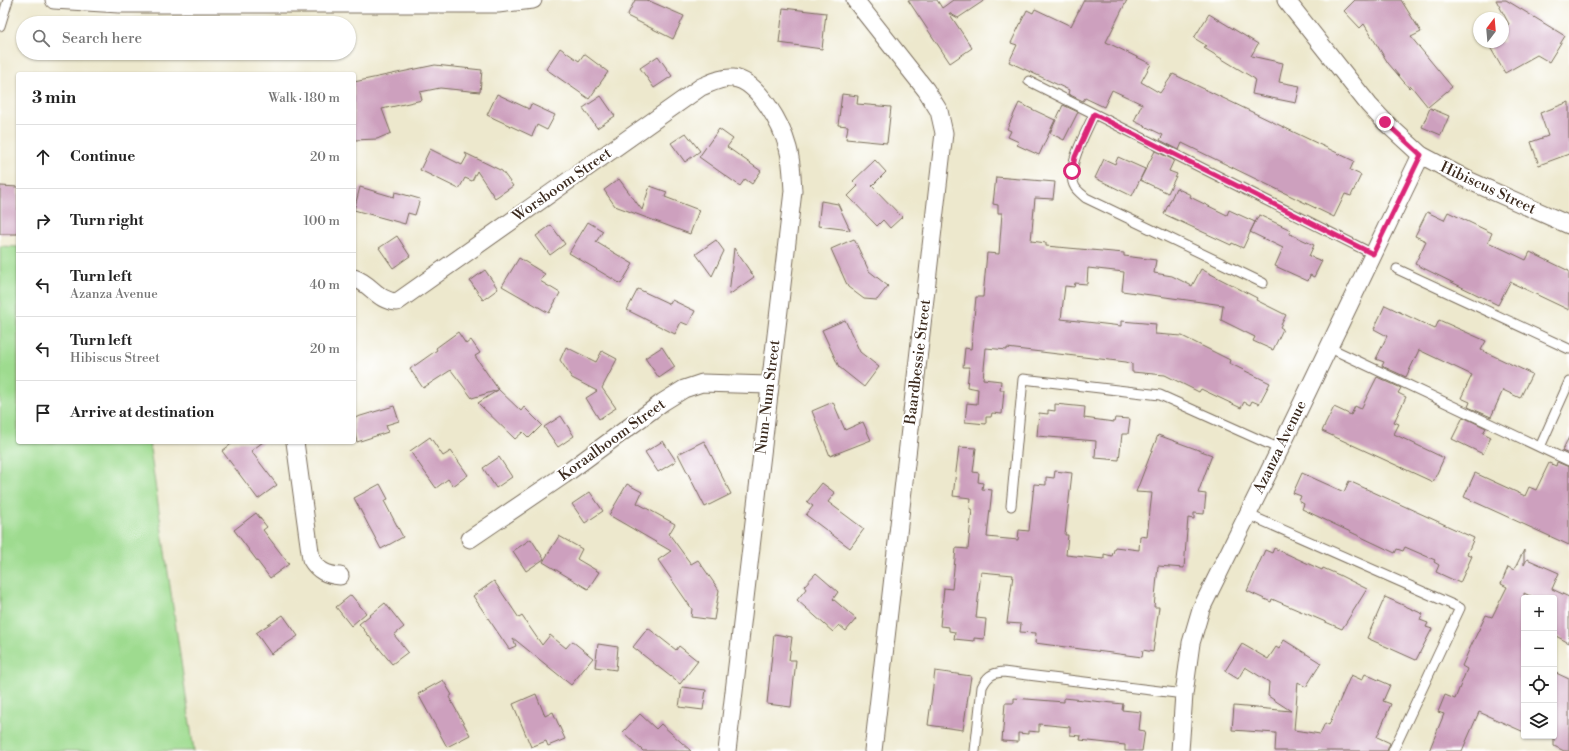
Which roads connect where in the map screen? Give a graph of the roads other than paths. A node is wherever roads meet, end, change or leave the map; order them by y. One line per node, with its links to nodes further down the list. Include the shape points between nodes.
1 (8, 0): 7 (lane)
2 (54, 0): 6 (street, via 119,4)
3 (533, 0): 6 (street, via 498,4)
4 (855, 0): 31 (street, Baardbessie Street, via 926,90 939,111 944,133)
5 (1286, 0): 11 (street, Hibiscus Street, via 1369,106)
6 (289, 2)
7 (0, 26)
8 (720, 79): 15 (street, Worsboom Street, via 701,87 397,302 387,301); 20 (street, Num-Num Street, via 734,78 751,86 762,98 782,131 788,149 793,191)
9 (1029, 80): 10 (lane)
10 (1094, 114): 13 (lane); 16 (lane, via 1075,157 1072,171 1074,187 1086,198)
11 (1421, 155): 12 (street, Hibiscus Street, via 1470,181); 13 (street, Azanza Avenue)
12 (1569, 226)
13 (1373, 254): 17 (street, Azanza Avenue)
14 (1397, 269): 18 (lane)
15 (356, 279)
16 (1263, 283)
17 (1328, 347): 22 (lane); 23 (street, Azanza Avenue)
18 (1569, 349)
19 (1569, 382): 22 (lane)
20 (769, 385): 27 (street, Koraalboom Street, via 702,383 684,389 564,476); 30 (street, Num-Num Street)
21 (295, 444): 28 (street, via 311,559 318,569 326,574)
22 (1540, 446): 24 (lane)
23 (1280, 448): 25 (lane, via 1160,395 1024,379); 26 (street, Azanza Avenue)
24 (1569, 461)
25 (1011, 506)
26 (1247, 514): 29 (street, Azanza Avenue, via 1201,609 1191,643); 34 (lane, via 1460,608)
27 (470, 539)
28 (340, 576)
29 (1184, 694): 32 (lane, via 994,673 986,678 982,687); 33 (street, Azanza Avenue)
30 (727, 751)
31 (873, 751)
32 (975, 751)
33 (1180, 751)
34 (1393, 751)

